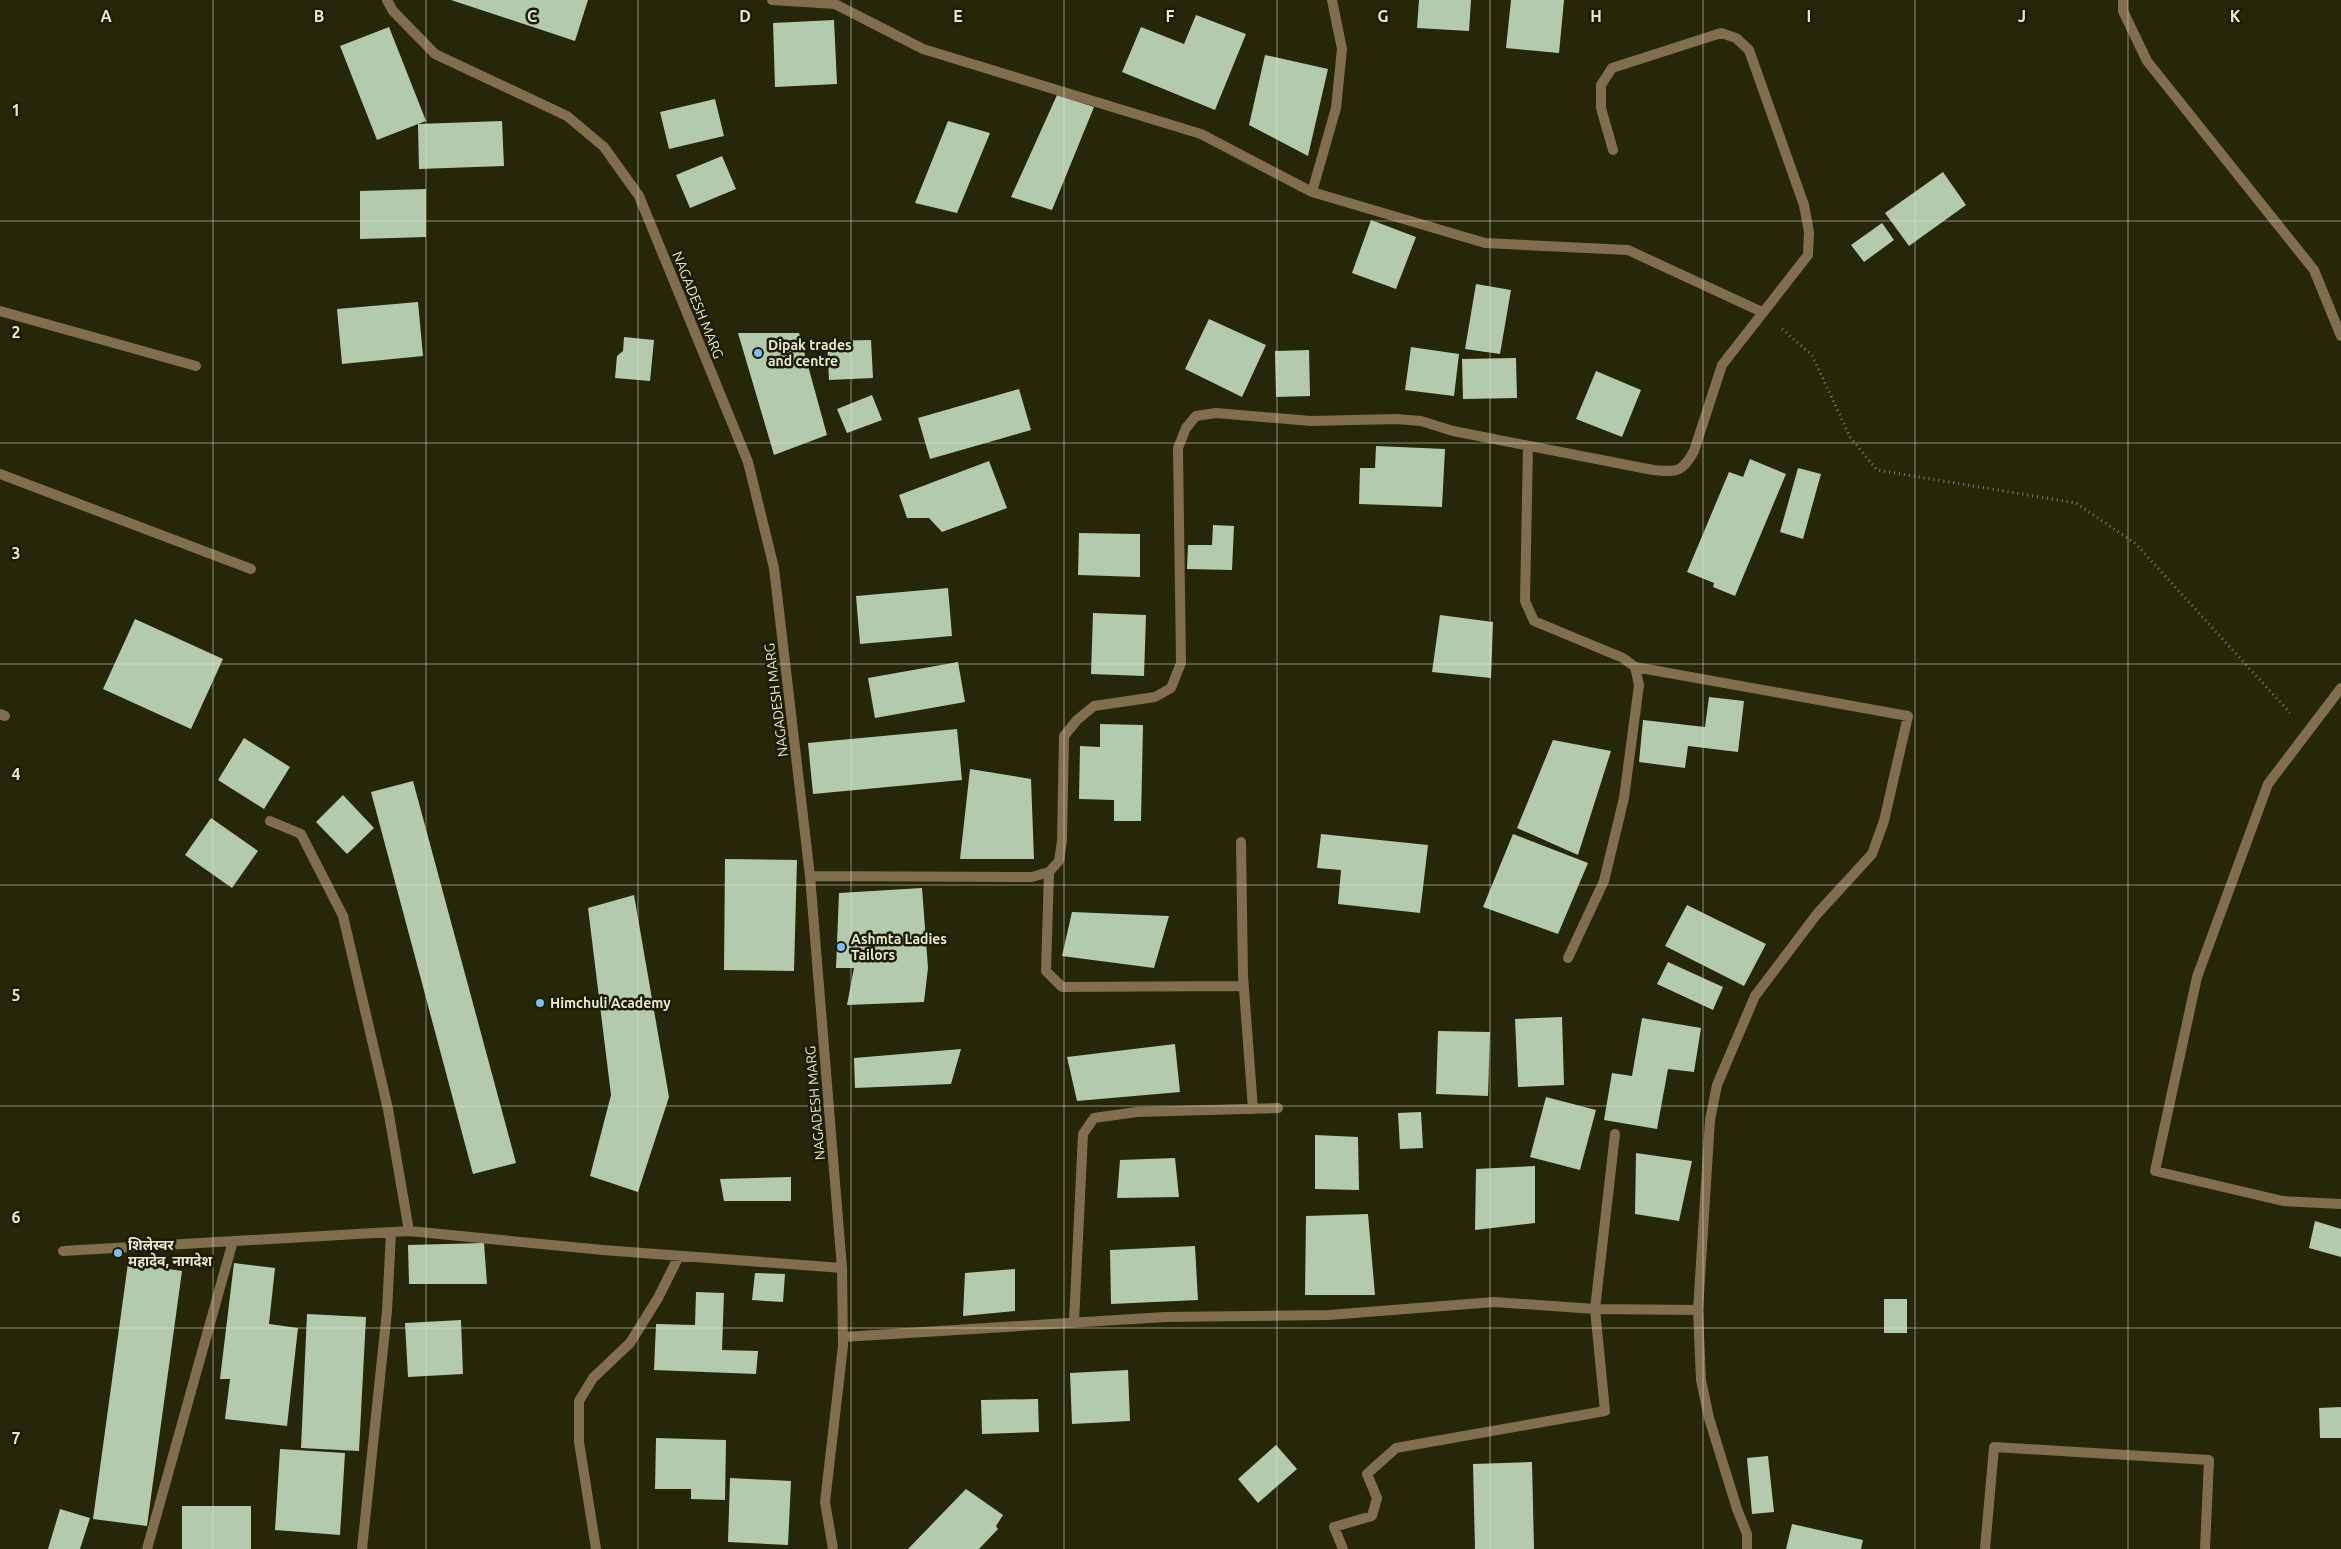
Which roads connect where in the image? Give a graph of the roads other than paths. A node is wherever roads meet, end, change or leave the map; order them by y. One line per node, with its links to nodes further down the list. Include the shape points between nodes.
1 (387, 0): 6 (street, NAGADESH MARG)
2 (399, 0): 6 (street)
3 (772, 0): 8 (street, via 835,4 923,49 1201,134)
4 (1332, 0): 8 (street, via 1342,50 1336,108)
5 (2123, 0): 11 (street, via 2124,11 2147,60 2314,270)
6 (393, 11): 21 (street, NAGADESH MARG, via 435,54 567,116 604,147 639,196 753,481 774,568)
7 (1613, 150): 10 (street, via 1601,108 1601,85 1612,68 1721,33 1736,38 1749,50 1804,205 1809,232 1808,255)
8 (1312, 192): 10 (street, via 1486,243 1628,250)
9 (0, 311): 12 (street)
10 (1762, 312): 13 (street, via 1722,366 1694,451 1687,464 1677,472)
11 (2341, 336)
12 (196, 366)
13 (1528, 446): 16 (street, via 1525,601 1531,614 1534,620); 20 (street, via 1453,432 1421,421 1311,421 1216,413 1196,416 1186,428 1178,448 1181,663 1171,688 1155,697 1094,706 1064,736 1062,841 1059,861)
14 (0, 474): 15 (street)
15 (251, 569)
16 (1635, 666): 22 (street, via 1639,685 1624,798 1604,882); 35 (street, via 1908,716 1884,821 1872,854 1817,914 1755,996 1717,1085 1710,1120)
17 (2341, 688): 27 (street, via 2268,784 2197,977 2155,1171 2282,1201)
18 (270, 821): 28 (street, via 301,834 343,916 388,1109)
19 (1241, 842): 23 (street)
20 (1049, 872): 21 (street, via 1032,877); 23 (street, via 1046,971 1062,987)
21 (810, 876): 33 (street, NAGADESH MARG)
22 (1568, 958)
23 (1244, 986): 25 (street)
24 (1278, 1108): 25 (street)
25 (1253, 1109): 36 (street, via 1137,1112 1094,1118 1083,1134)
26 (1615, 1134): 34 (street)
27 (2341, 1204)
28 (410, 1231): 29 (street); 32 (street)
29 (391, 1232): 30 (street); 39 (street, via 387,1311)
30 (233, 1241): 31 (street); 38 (street)
31 (62, 1251)
32 (679, 1256): 33 (street); 40 (street, via 630,1343 593,1378 579,1401 579,1442)
33 (842, 1268): 37 (street, NAGADESH MARG)
34 (1595, 1309): 35 (street); 36 (street, via 1494,1302 1329,1315 1165,1316); 42 (street, via 1605,1411 1396,1448 1367,1474 1377,1498 1372,1516 1334,1527)
35 (1698, 1310): 43 (street, via 1701,1380 1708,1418 1747,1534)
36 (1074, 1322): 37 (street)
37 (843, 1337): 41 (street, NAGADESH MARG, via 825,1502)
38 (147, 1549)
39 (362, 1549)
40 (596, 1549)
41 (834, 1549)
42 (1344, 1549)
43 (1747, 1549)
44 (1985, 1549): 45 (street, via 1994,1447 2209,1460)
45 (2205, 1549)

